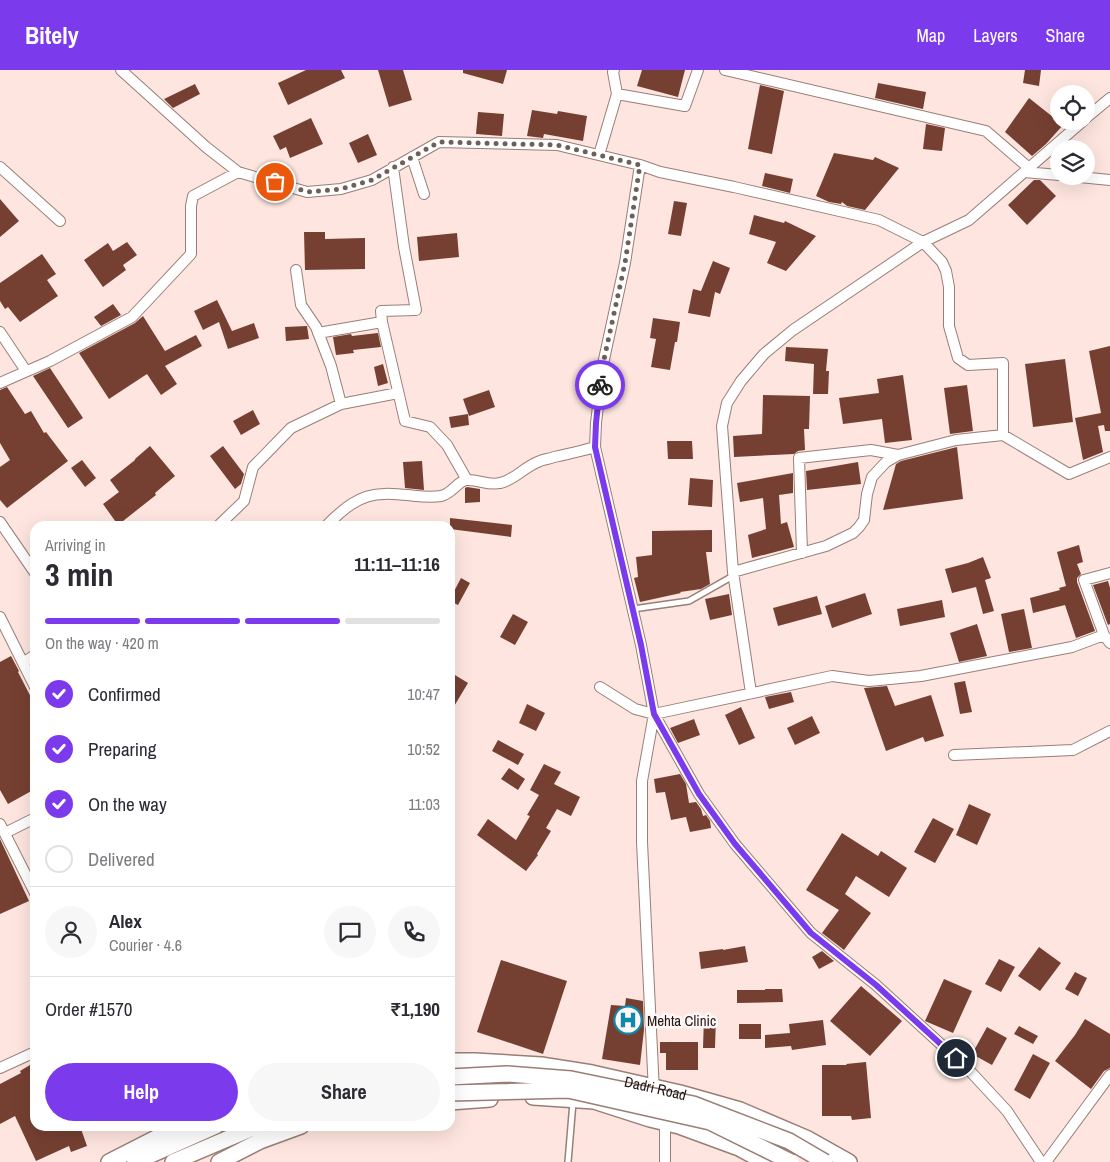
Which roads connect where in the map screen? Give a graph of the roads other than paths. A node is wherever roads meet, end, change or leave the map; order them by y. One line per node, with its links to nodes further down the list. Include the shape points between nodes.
1 (121, 70): 15 (street)
2 (614, 70): 5 (street)
3 (698, 70): 5 (street, via 686,106)
4 (725, 70): 14 (street, via 986,130)
5 (617, 94): 9 (street)
6 (1110, 98): 7 (street)
7 (1095, 110)
8 (1073, 130): 14 (street)
9 (599, 155): 10 (street, via 557,145 439,142); 11 (street)
10 (412, 157): 13 (street); 19 (street)
11 (640, 165): 21 (street, via 879,220); 31 (street, via 625,263 603,364)
12 (0, 167): 20 (street)
13 (393, 168): 15 (street, via 372,180 341,189 308,192); 23 (street, via 416,310 382,311)
14 (1027, 170): 16 (street); 21 (street, via 969,220)
15 (238, 172): 26 (street, via 193,196 191,254 132,317)
16 (1050, 174)
17 (1095, 179): 18 (street)
18 (1110, 180)
19 (424, 194)
20 (60, 221)
21 (923, 242): 30 (street, via 946,271 949,326 958,358 968,365 1003,363); 41 (street, via 793,330 764,354 727,403 722,426)
22 (296, 270): 25 (street, via 301,305)
23 (382, 322): 25 (street); 28 (street)
24 (0, 332): 26 (street)
25 (318, 333): 29 (street)
26 (26, 371): 27 (street)
27 (0, 383)
28 (398, 393): 29 (street); 34 (street, via 405,421 430,427 447,445)
29 (341, 404): 35 (street, via 291,428 253,467 244,501)
30 (1003, 435): 32 (street, via 956,440); 33 (street, via 1069,474)
31 (595, 447): 34 (street, via 540,461 502,483); 42 (street)
32 (898, 455): 38 (street, via 872,477 864,520 859,527 826,546); 38 (street, via 871,450 799,458)
33 (1110, 457)
34 (467, 480): 36 (street, via 444,495 384,494 366,497 350,504)
35 (223, 521)
36 (331, 521)
37 (0, 522): 39 (street)
38 (802, 552): 41 (street)
39 (30, 566)
40 (1110, 573): 44 (street, via 1084,581)
41 (733, 574): 42 (lane, via 689,602); 49 (street)
42 (633, 609): 50 (street)
43 (0, 617): 46 (street)
44 (1107, 639): 49 (street, via 921,676 869,681 832,676)
45 (30, 658): 46 (street)
46 (23, 663): 47 (street)
47 (30, 677)
48 (600, 687): 50 (street, via 635,709)
49 (751, 693): 50 (street)
50 (654, 714): 61 (street, via 642,781); 82 (street, via 699,794 735,844 811,933 876,985 969,1070 1007,1111)
51 (1110, 731): 52 (street, via 1073,750)
52 (954, 755)
53 (30, 820): 54 (street)
54 (2, 828): 55 (street)
55 (30, 883)
56 (30, 1054): 58 (street)
57 (455, 1061): 61 (main road, Dadri Road, via 541,1065)
58 (0, 1068)
59 (1110, 1075): 83 (street)
60 (455, 1077): 80 (main road, bridge, via 507,1074 571,1079 693,1104 789,1141)
61 (654, 1087): 65 (street); 81 (main road, Dadri Road, via 740,1110 808,1139)
62 (455, 1093): 79 (main road, bridge, via 568,1090 710,1122)
63 (574, 1099): 64 (main road, Dadri Road, via 540,1097); 65 (main road, Dadri Road, via 594,1101); 76 (lane)
64 (455, 1101)
65 (650, 1119): 66 (main road, Dadri Road)
66 (665, 1123): 77 (street); 78 (main road, Dadri Road, via 739,1148)
67 (157, 1131): 72 (main road)
68 (205, 1131): 73 (main road)
69 (246, 1131): 74 (main road)
70 (275, 1131): 71 (main road)
71 (260, 1134): 75 (main road)
72 (109, 1162)
73 (135, 1162)
74 (173, 1162)
75 (219, 1162)
76 (568, 1162)
77 (666, 1162)
78 (765, 1162)
79 (791, 1162)
80 (826, 1162)
81 (849, 1162)
82 (1041, 1162)
83 (1046, 1162)

